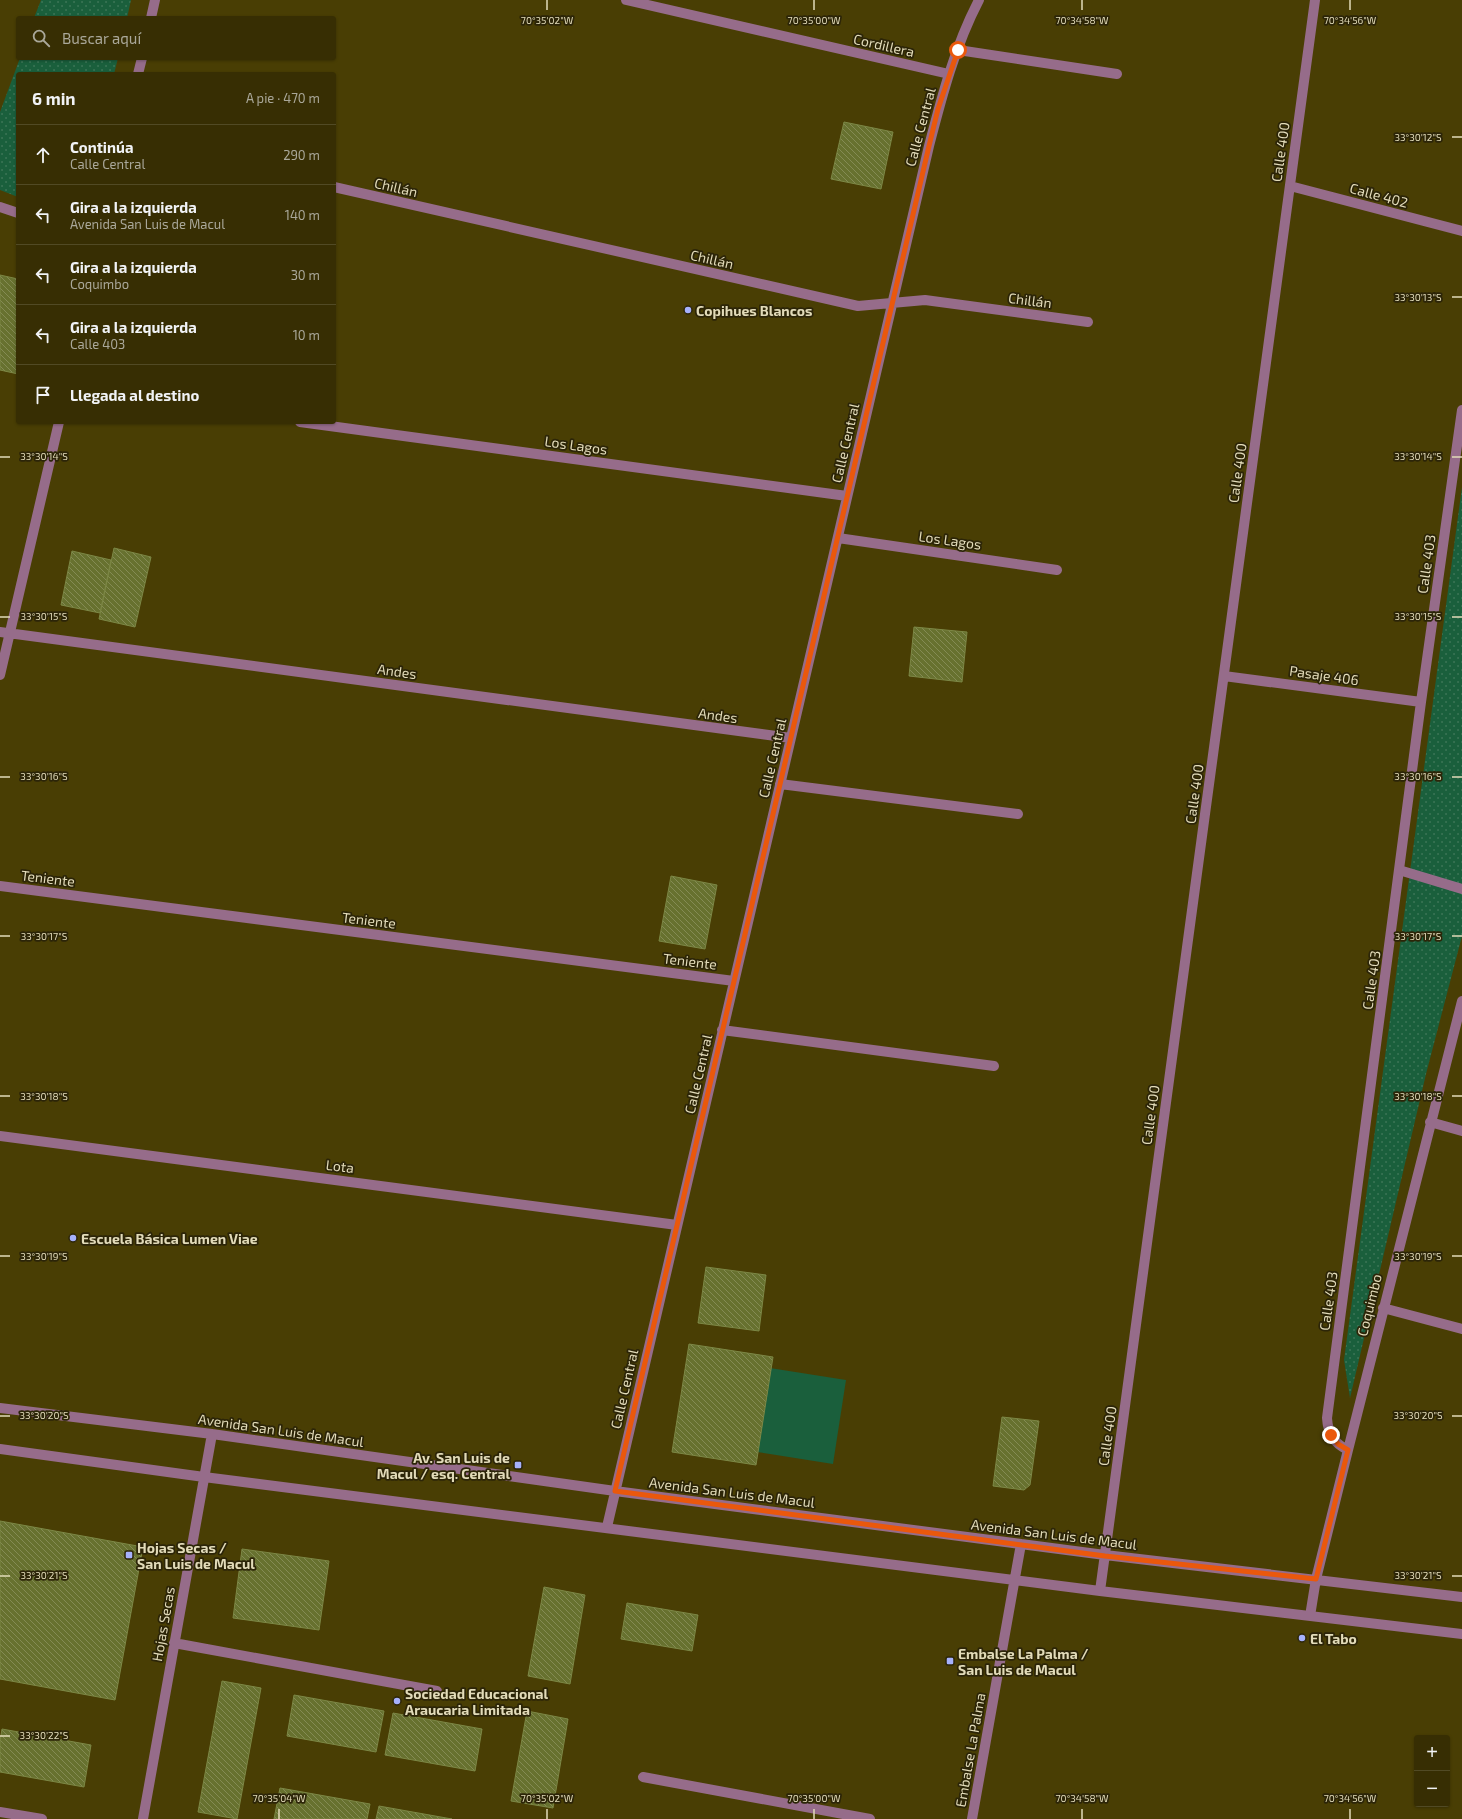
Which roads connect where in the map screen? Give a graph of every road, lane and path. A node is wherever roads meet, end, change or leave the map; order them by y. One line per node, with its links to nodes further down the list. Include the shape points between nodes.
1 (155, 0): 5 (street)
2 (626, 0): 9 (street, Cordillera)
3 (979, 0): 6 (street, Calle Central)
4 (1315, 0): 11 (street, Calle 400)
5 (151, 16)
6 (958, 50): 9 (street, Calle Central); 10 (street)
7 (142, 60): 8 (street)
8 (138, 72)
9 (949, 74): 16 (street, Calle Central, via 931,138)
10 (1117, 74)
11 (1290, 186): 15 (street, Calle 402); 26 (street, Calle 400)
12 (336, 187): 16 (street, Chillán, via 858,306)
13 (0, 207): 14 (street)
14 (16, 212)
15 (1462, 230)
16 (892, 303): 17 (street, Chillán, via 925,300); 21 (street, Calle Central)
17 (1088, 322)
18 (1462, 410): 27 (street, Calle 403)
19 (57, 424): 24 (street)
20 (315, 424): 21 (street, Los Lagos)
21 (847, 496): 22 (street, Calle Central)
22 (838, 538): 23 (street, Los Lagos); 28 (street, Calle Central)
23 (1058, 570)
24 (5, 633): 25 (street); 28 (street, Andes)
25 (0, 675)
26 (1224, 676): 27 (street, Pasaje 406); 52 (street, Calle 400)
27 (1421, 702): 31 (street, Calle 403)
28 (791, 738): 29 (street, Calle Central)
29 (780, 784): 30 (street); 34 (street, Calle Central)
30 (1018, 814)
31 (1399, 870): 33 (street); 47 (street, Calle 403, via 1327,1418 1327,1427 1331,1435 1338,1444)
32 (0, 886): 34 (street, Teniente)
33 (1462, 889)
34 (734, 981): 36 (street, Calle Central)
35 (1462, 1001): 38 (street, Coquimbo)
36 (722, 1030): 37 (street); 41 (street, Calle Central)
37 (994, 1066)
38 (1430, 1122): 39 (street); 42 (street, Coquimbo)
39 (1462, 1131)
40 (0, 1136): 41 (street, Lota)
41 (677, 1225): 49 (street, Calle Central)
42 (1383, 1308): 43 (street); 47 (street, Coquimbo)
43 (1462, 1329)
44 (0, 1408): 45 (street, Avenida San Luis de Macul)
45 (212, 1434): 48 (street, Hojas Secas); 49 (street, Avenida San Luis de Macul)
46 (0, 1449): 48 (street)
47 (1348, 1450): 53 (street, Coquimbo)
48 (204, 1477): 50 (street); 59 (street, Hojas Secas)
49 (615, 1491): 50 (street, Calle Central); 51 (street, Avenida San Luis de Macul)
50 (607, 1527): 54 (street)
51 (1021, 1544): 52 (street, Avenida San Luis de Macul); 54 (street, Embalse La Palma)
52 (1105, 1556): 53 (street, Avenida San Luis de Macul); 55 (street, Calle 400)
53 (1316, 1579): 56 (street, Avenida San Luis de Macul); 57 (street, Coquimbo)
54 (1015, 1580): 55 (street); 66 (street, Embalse La Palma)
55 (1100, 1591): 57 (street)
56 (1462, 1597)
57 (1310, 1616): 58 (street)
58 (1462, 1634)
59 (174, 1643): 60 (street); 64 (street, Hojas Secas)
60 (437, 1691)
61 (643, 1777): 65 (street)
62 (0, 1812): 63 (street)
63 (42, 1819)
64 (143, 1819)
65 (870, 1819)
66 (972, 1819)

